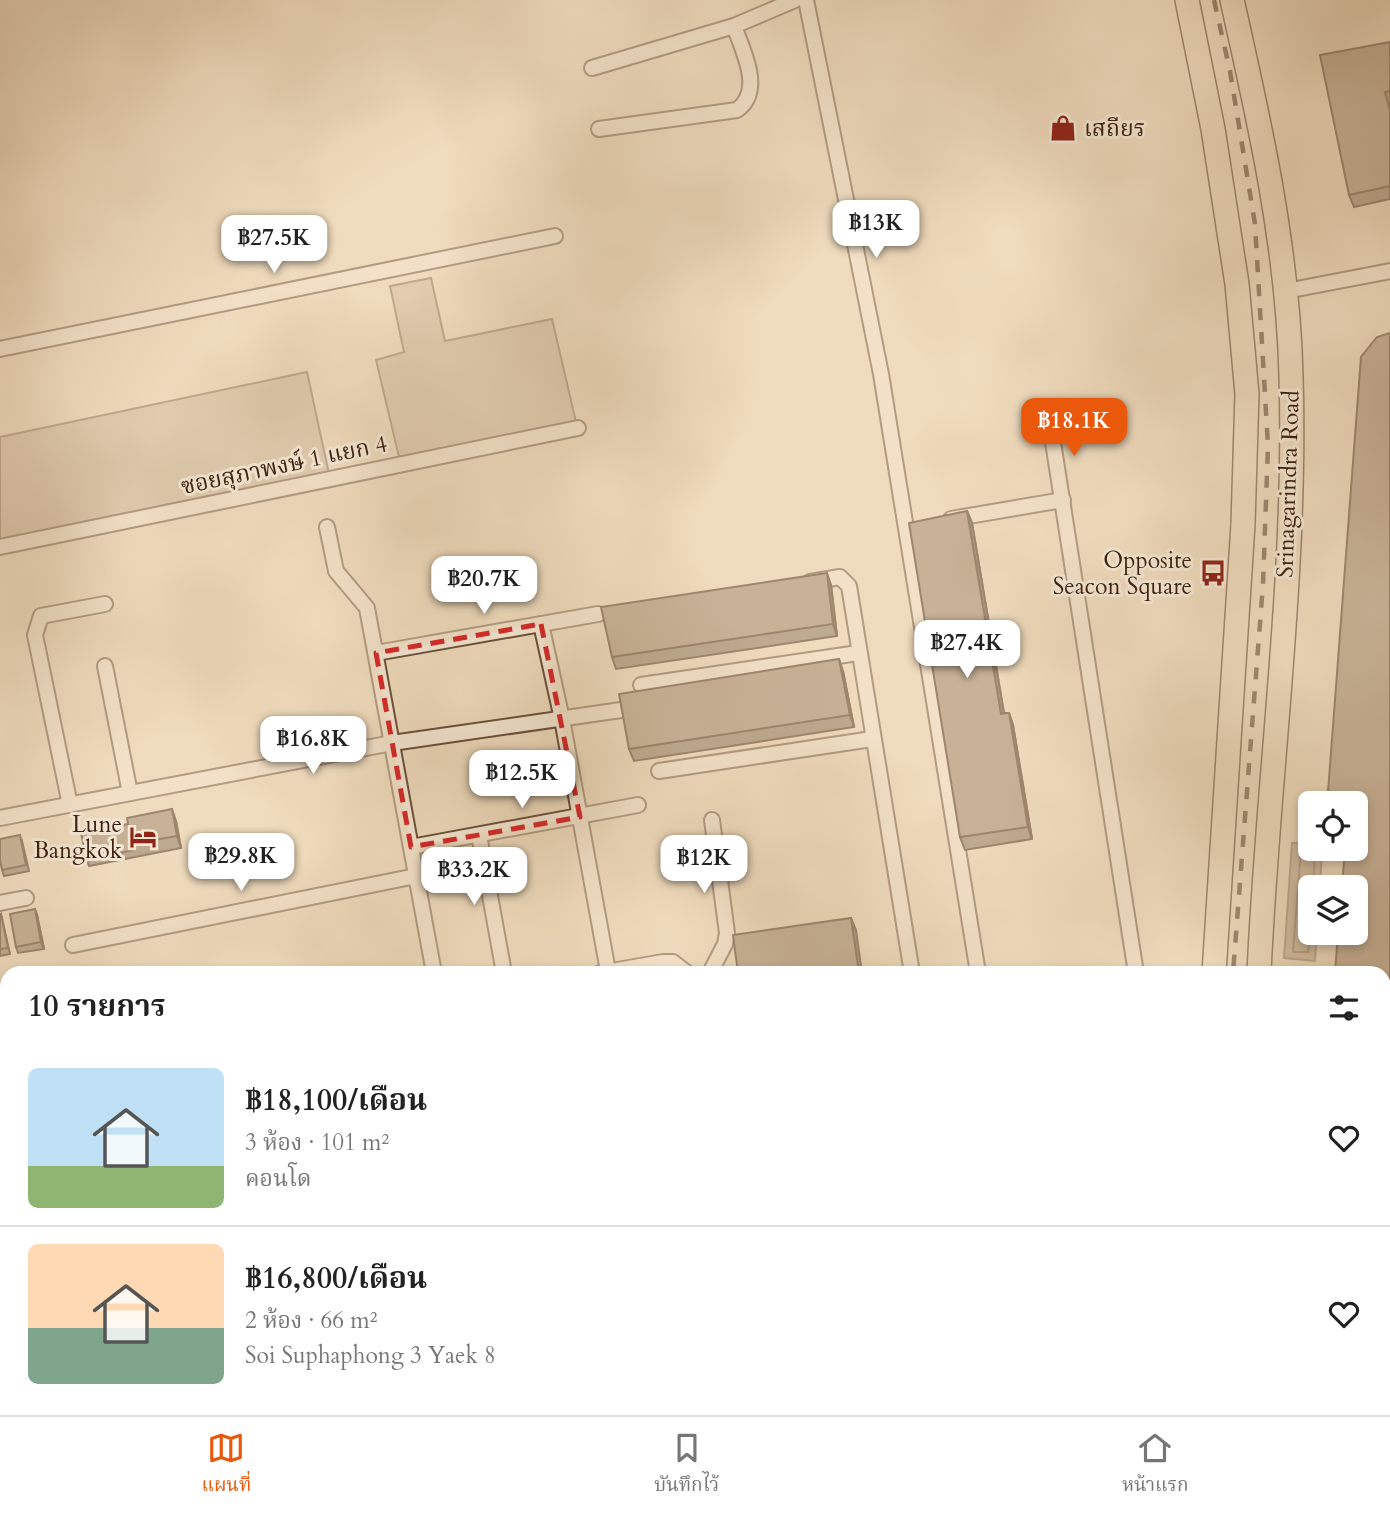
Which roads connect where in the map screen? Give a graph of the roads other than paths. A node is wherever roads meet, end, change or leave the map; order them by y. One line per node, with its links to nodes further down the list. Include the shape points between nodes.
1 (795, 0): 5 (street)
2 (806, 0): 15 (street, via 881,374)
3 (1187, 0): 52 (main road, Srinagarindra Road, via 1235,271 1247,394 1243,524)
4 (1232, 0): 10 (main road, Srinagarindra Road, via 1275,201)
5 (734, 26): 6 (street); 7 (street, via 752,91 747,103 737,110)
6 (592, 68)
7 (599, 129)
8 (555, 236): 11 (street)
9 (1390, 271): 10 (street)
10 (1286, 291): 53 (main road, Srinagarindra Road, via 1291,511)
11 (0, 349)
12 (1050, 423): 14 (street)
13 (578, 428): 17 (street, ซอยสุภาพงษ์ 1 แยก 4)
14 (1063, 500): 15 (street); 51 (street)
15 (918, 525): 50 (street)
16 (327, 527): 22 (street, via 336,571 367,608)
17 (0, 547)
18 (788, 585): 23 (street, via 845,580)
19 (105, 604): 32 (street, via 41,617 35,635)
20 (598, 614): 21 (street)
21 (541, 624): 22 (street); 27 (street)
22 (376, 653): 29 (street)
23 (858, 653): 25 (street); 28 (street)
24 (106, 666): 31 (street)
25 (641, 685)
26 (621, 710): 27 (street)
27 (562, 719): 29 (street); 34 (street)
28 (872, 738): 30 (street); 49 (street)
29 (392, 743): 31 (street); 38 (street)
30 (659, 771)
31 (130, 793): 32 (street)
32 (70, 805): 35 (street)
33 (638, 805): 34 (street)
34 (580, 817): 37 (street); 45 (street)
35 (0, 818)
36 (712, 820): 48 (street, via 727,933)
37 (479, 835): 38 (street); 44 (street)
38 (411, 847): 39 (street)
39 (416, 876): 42 (street); 43 (street)
40 (26, 898): 41 (street)
41 (0, 903)
42 (73, 946)
43 (433, 966)
44 (503, 966)
45 (603, 966)
46 (645, 966): 47 (street, via 673,962)
47 (678, 966)
48 (714, 966)
49 (911, 966)
50 (977, 966)
51 (1135, 966)
52 (1213, 966)
53 (1259, 966)

